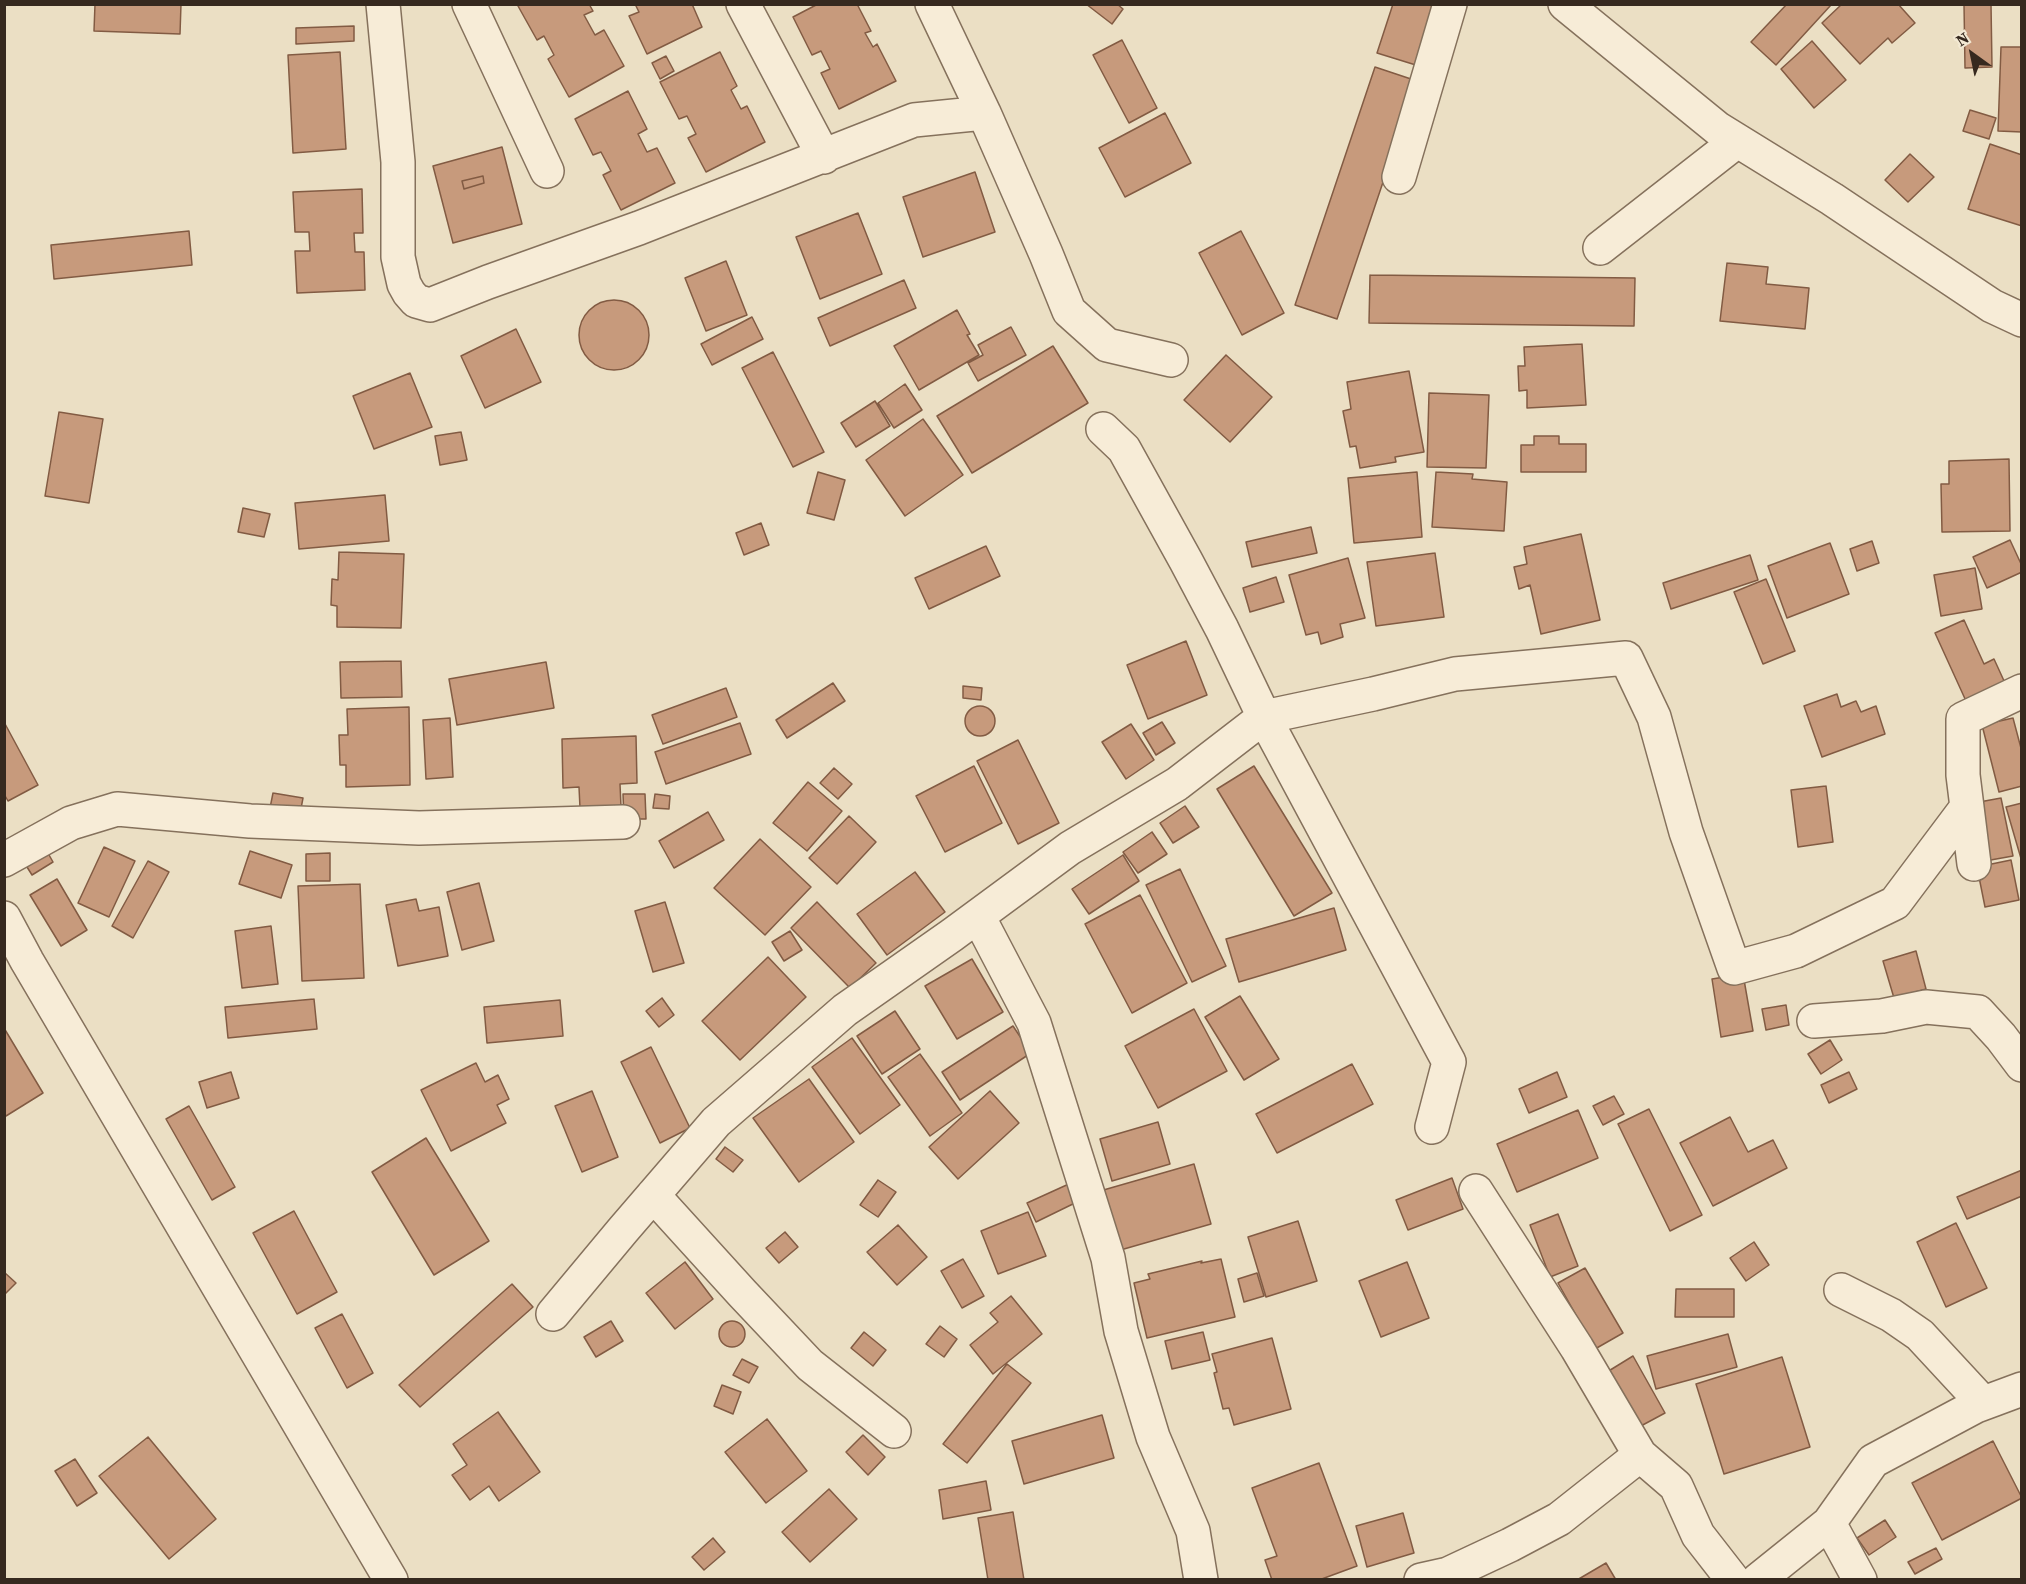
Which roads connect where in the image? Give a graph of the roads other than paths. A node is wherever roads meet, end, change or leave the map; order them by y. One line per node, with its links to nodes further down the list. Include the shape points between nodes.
1 (383, 4): 9 (street, via 399,162 398,257 404,284 416,301 430,304)
2 (469, 4): 10 (street)
3 (743, 4): 9 (street)
4 (932, 4): 7 (street)
5 (1450, 4): 11 (street)
6 (1565, 4): 8 (street)
7 (984, 113): 9 (street, via 914,120); 14 (street, via 1069,311 1107,345)
8 (1737, 141): 12 (street); 13 (street, via 1992,306)
9 (824, 157)
10 (547, 171)
11 (1399, 177)
12 (1600, 248)
13 (2022, 320)
14 (1171, 360)
15 (1103, 429): 17 (street, via 1124,449 1222,629)
16 (2022, 691): 18 (street, via 1963,719)
17 (1264, 717): 18 (street, via 1455,674 1626,658 1654,717 1686,832 1734,968 1796,951 1895,903); 22 (street, via 1177,784 1070,848); 26 (street, via 1449,1062)
18 (1967, 807): 21 (street)
19 (623, 822): 20 (street, via 419,828 250,821 117,809 71,823)
20 (4, 860)
21 (1974, 864)
22 (978, 916): 28 (street, via 845,1010 716,1122); 37 (street, via 1034,1023 1108,1258 1120,1331 1153,1437 1193,1531)
23 (4, 918): 36 (street)
24 (1814, 1020): 25 (street, via 1882,1016 1926,1007 1978,1012)
25 (2022, 1065)
26 (1432, 1127)
27 (1476, 1191): 34 (street)
28 (653, 1195): 30 (street); 33 (street, via 810,1365)
29 (1840, 1290): 32 (street, via 1891,1315 1920,1335)
30 (553, 1314)
31 (2022, 1389): 32 (street)
32 (1983, 1403): 35 (street, via 1873,1461)
33 (894, 1431)
34 (1640, 1455): 38 (street, via 1559,1519 1448,1574); 39 (street, via 1676,1486 1698,1535)
35 (1829, 1523): 40 (street); 41 (street)
36 (389, 1578)
37 (1201, 1580)
38 (1421, 1580)
39 (1733, 1580)
40 (1758, 1580)
41 (1860, 1580)

